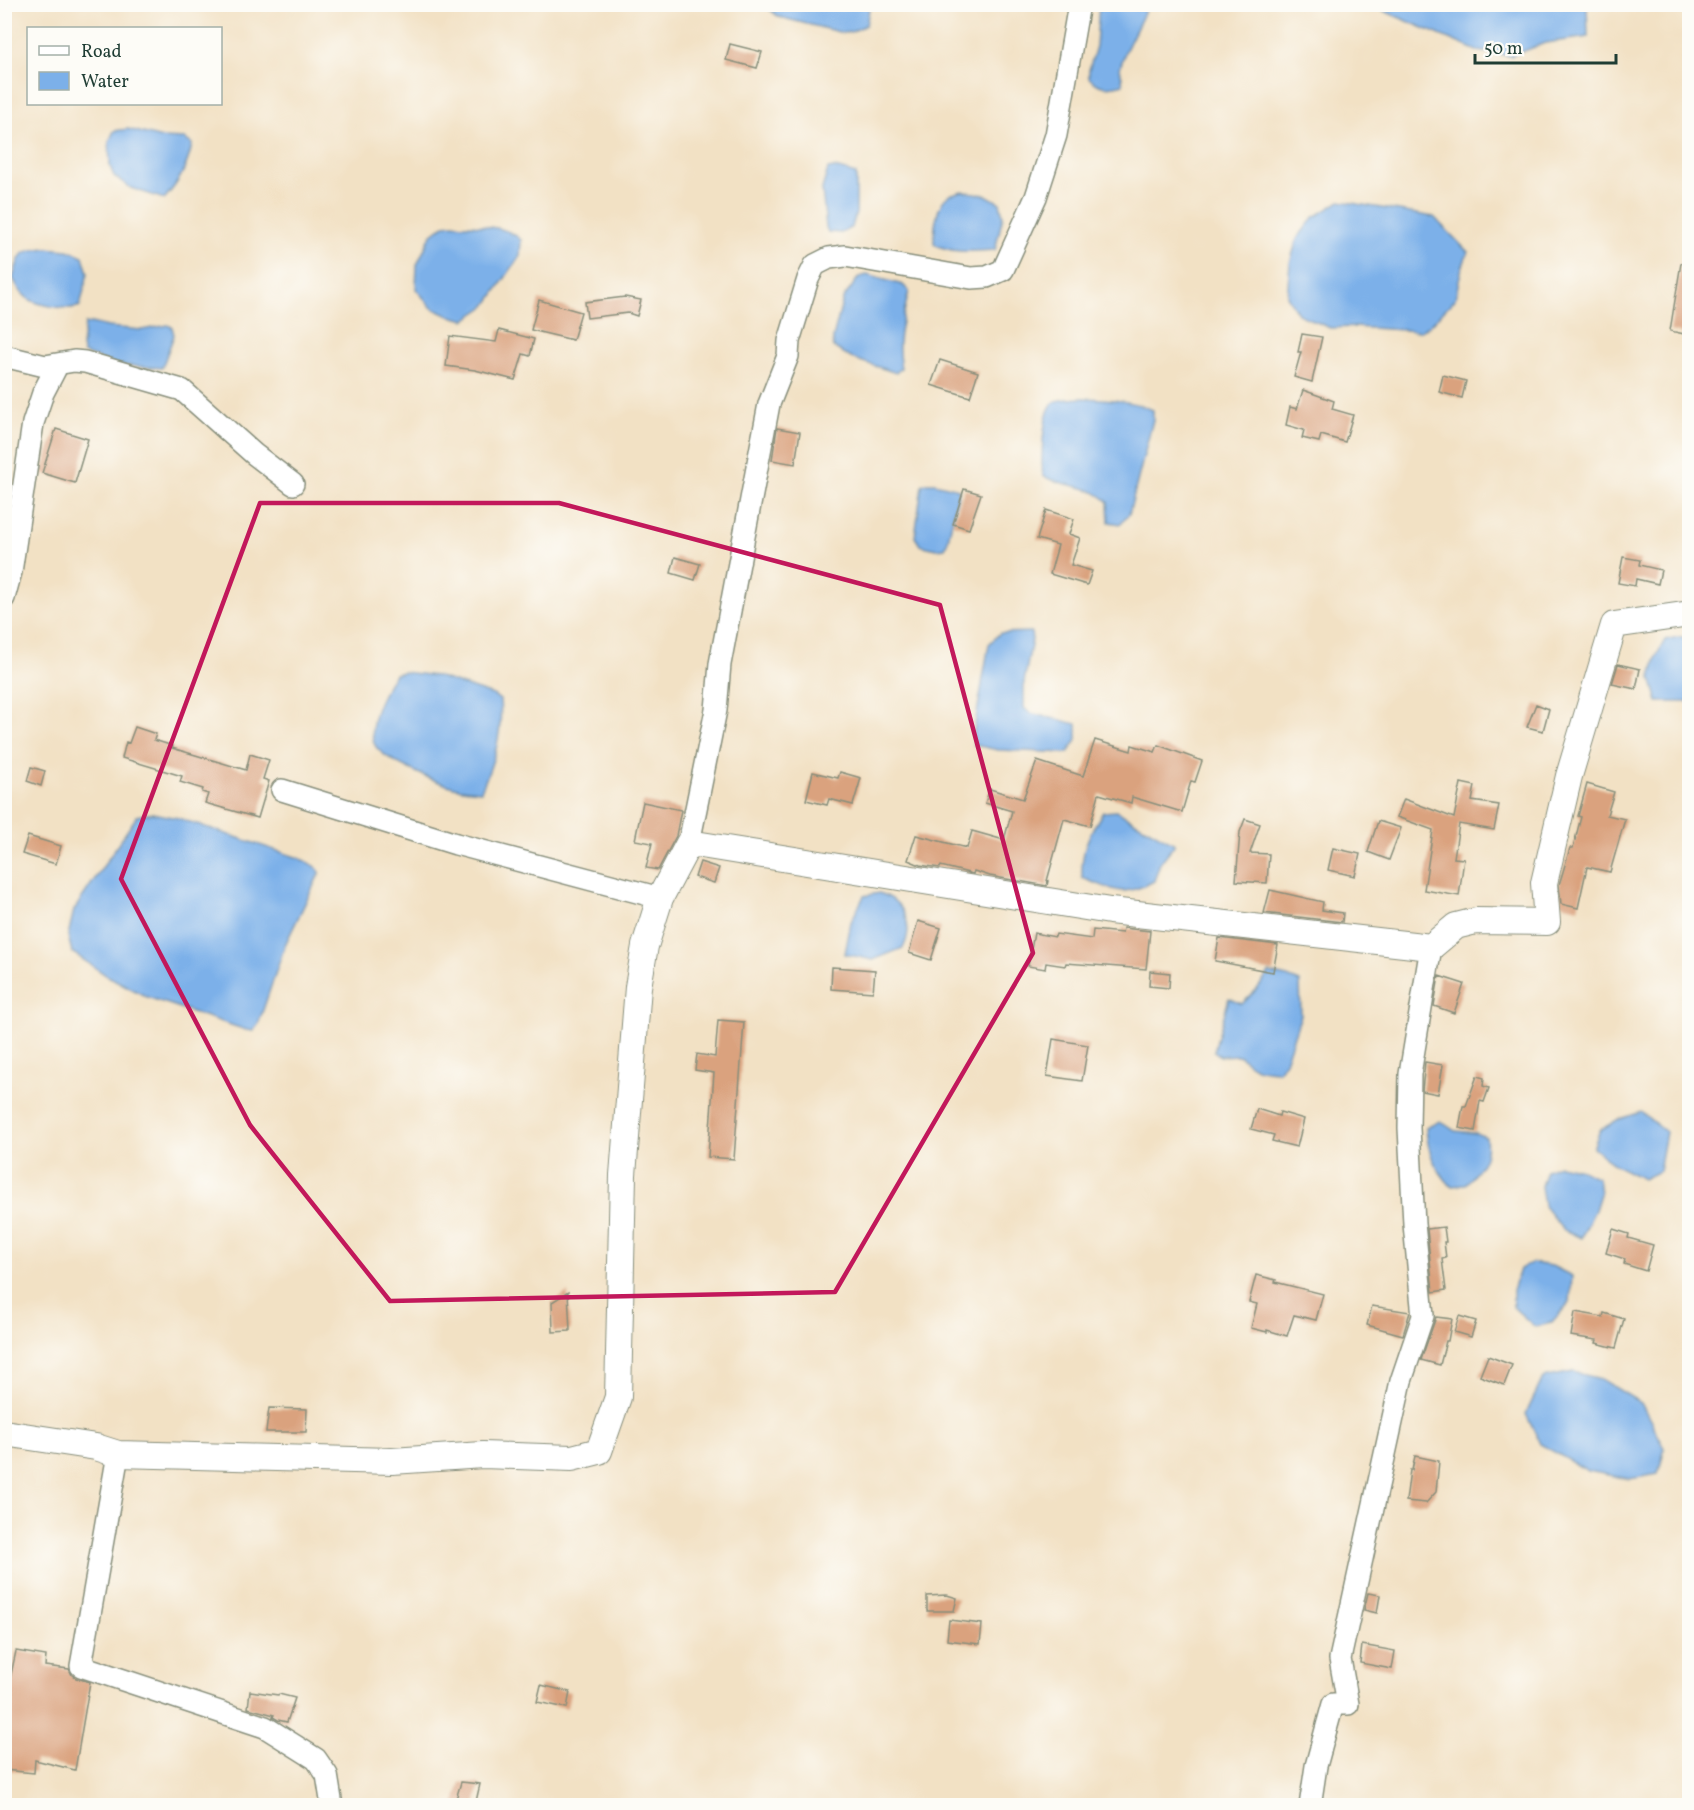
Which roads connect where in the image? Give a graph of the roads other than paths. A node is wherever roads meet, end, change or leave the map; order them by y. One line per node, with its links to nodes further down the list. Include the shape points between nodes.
1 (1079, 4): 8 (street, via 1056,135 1036,197 1003,270 972,278 845,256 815,265 808,279 788,356 769,404 720,664 716,710)
2 (4, 356): 3 (street, via 45,366)
3 (58, 364): 4 (street, via 85,362 182,390); 5 (street, via 33,423)
4 (293, 484)
5 (4, 598)
6 (1689, 614): 10 (street, via 1614,625 1569,776 1544,883 1547,922 1476,921 1456,926)
7 (282, 790): 9 (street, via 456,844)
8 (688, 843): 9 (street); 10 (street, via 1110,911)
9 (660, 898): 12 (street, via 645,946 638,987 623,1175 618,1397 599,1451 572,1458 483,1455 392,1461)
10 (1431, 948): 14 (street, via 1410,1074 1414,1224 1423,1316 1401,1381 1340,1659 1348,1704 1333,1704)
11 (4, 1433): 12 (street)
12 (118, 1454): 13 (street, via 81,1666 265,1727 316,1759 327,1775)
13 (332, 1806)
14 (1310, 1806)

